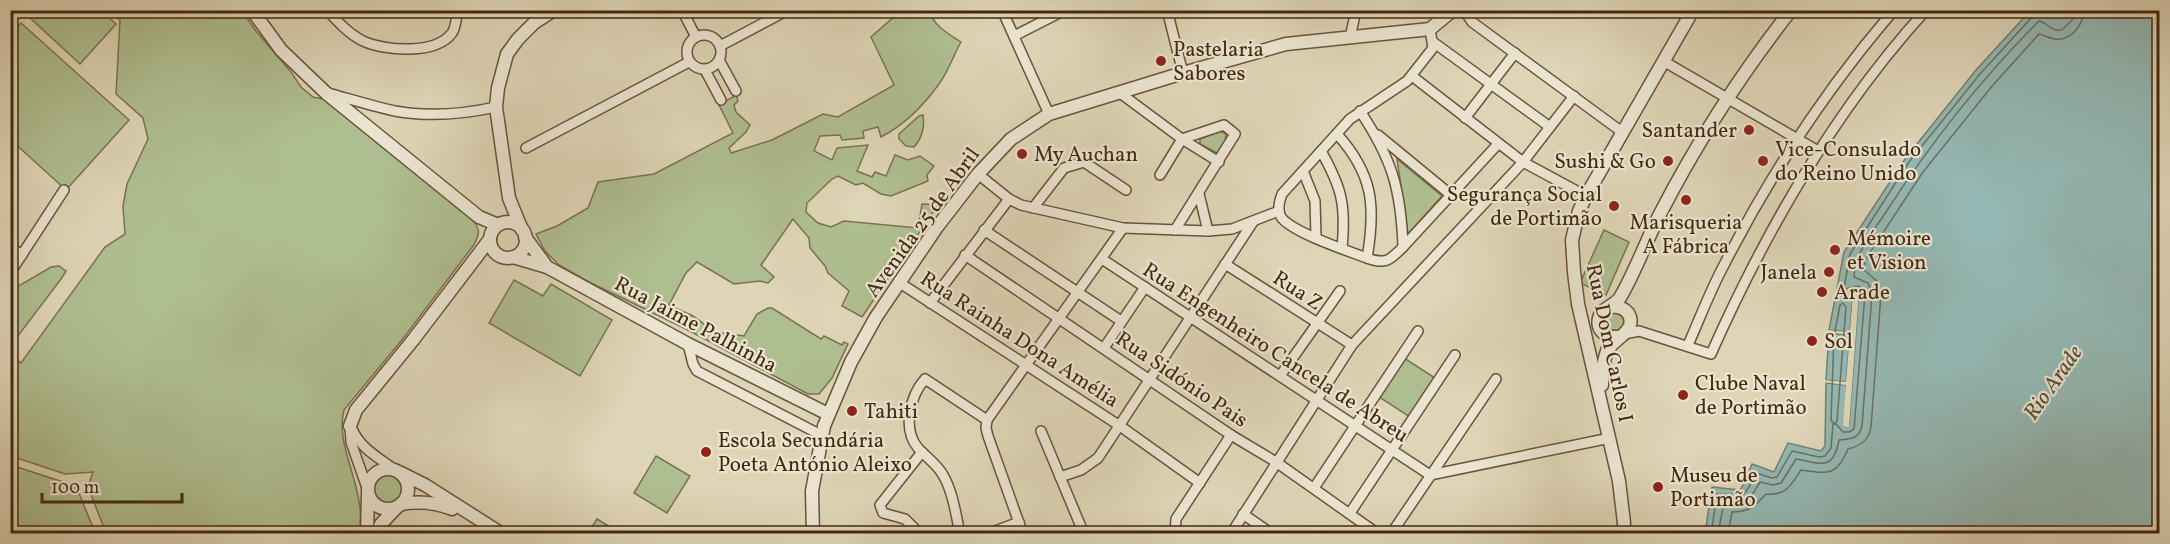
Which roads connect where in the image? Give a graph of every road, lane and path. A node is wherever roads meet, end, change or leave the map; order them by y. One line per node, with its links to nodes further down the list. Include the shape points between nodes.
1 (252, 10): 31 (street, via 281,50)
2 (327, 10): 3 (street, via 347,30 375,46 420,49 435,46 454,32)
3 (458, 10)
4 (554, 10): 36 (street, via 534,23 507,54)
5 (682, 10): 19 (street)
6 (788, 10): 21 (street)
7 (1002, 10): 18 (street)
8 (1065, 10): 18 (street)
9 (1167, 10): 27 (street)
10 (1356, 10): 20 (street)
11 (1453, 10): 17 (street)
12 (1464, 10): 22 (street, via 1472,22)
13 (1694, 10): 25 (street, Rua Dom Carlos I)
14 (1791, 10): 34 (street)
15 (1894, 10): 45 (street)
16 (1926, 10): 49 (street)
17 (1431, 35): 20 (street, Avenida 25 de Abril); 28 (street, via 1433,48); 29 (street)
18 (1014, 36): 38 (street)
19 (696, 37): 21 (street, via 710,36); 24 (street, via 687,48)
20 (1350, 38): 27 (street, Avenida 25 de Abril, via 1286,44)
21 (720, 46): 23 (street)
22 (1515, 53): 29 (street); 33 (street)
23 (719, 60): 26 (street); 30 (street)
24 (689, 62): 26 (street); 47 (street)
25 (1665, 62): 34 (street); 42 (street, Rua Dom Carlos I)
26 (705, 70): 35 (street)
27 (1183, 73): 32 (street, Avenida 25 de Abril)
28 (1412, 76): 37 (street); 39 (street)
29 (1491, 85): 39 (street); 40 (street)
30 (736, 91)
31 (326, 93): 36 (street, via 396,111 464,112); 68 (street)
32 (1120, 93): 38 (street, Avenida 25 de Abril); 44 (street)
33 (1574, 96): 40 (street); 42 (street)
34 (1726, 99): 45 (street); 91 (street, via 1660,213 1621,297)
35 (721, 100)
36 (496, 107): 60 (street)
37 (1360, 111): 41 (street); 43 (street)
38 (1049, 114): 53 (street, Avenida 25 de Abril, via 1011,139)
39 (1465, 118): 46 (street)
40 (1550, 127): 51 (street)
41 (1374, 132): 58 (street); 73 (street, via 1394,175)
42 (1622, 132): 59 (street, Rua Dom Carlos I)
43 (1336, 134): 48 (street); 79 (street, via 1355,156 1368,189 1372,233)
44 (1182, 139): 50 (street); 50 (street, via 1224,125 1235,134); 54 (street)
45 (1797, 140): 49 (street); 101 (street, via 1723,267)
46 (1498, 144): 51 (street); 58 (street)
47 (526, 148)
48 (1321, 151): 52 (street); 74 (street, via 1342,199)
49 (1818, 152): 101 (street, via 1764,243 1711,354)
50 (1219, 162): 57 (street)
51 (1523, 162): 59 (street); 100 (street)
52 (1303, 171): 63 (street, via 1282,194); 71 (street, via 1314,201)
53 (978, 174): 61 (street); 85 (street, Avenida 25 de Abril)
54 (1160, 175)
55 (64, 190): 75 (street)
56 (1126, 190): 62 (street, via 1084,162 1064,168)
57 (1199, 194): 67 (street); 69 (street)
58 (1451, 195): 73 (street)
59 (1586, 196): 90 (street, Rua Dom Carlos I, via 1572,240)
60 (509, 198): 68 (street); 70 (street, Rua Jaime Palhinha)
61 (1008, 199): 62 (street); 66 (street)
62 (1033, 208): 65 (street)
63 (1279, 211): 64 (street); 71 (street, via 1292,226)
64 (1253, 222): 69 (street); 82 (street)
65 (1123, 228): 67 (street); 80 (street)
66 (984, 230): 77 (street); 88 (street)
67 (1175, 230): 69 (street)
68 (496, 231): 70 (street, via 513,223); 76 (street, via 492,248); 81 (street)
69 (1208, 231)
70 (524, 233): 78 (street, via 522,252); 83 (street, Rua Jaime Palhinha)
71 (1316, 237): 74 (street)
72 (10, 247): 75 (street)
73 (1403, 247): 79 (street, via 1386,261)
74 (1342, 248): 79 (street)
75 (22, 255): 84 (street)
76 (499, 255): 78 (street, Rua Jaime Palhinha); 81 (street)
77 (965, 255): 89 (street); 92 (street, Rua Sidónio Pais)
78 (513, 257): 83 (street, Rua Jaime Palhinha)
79 (1367, 258)
80 (1102, 259): 86 (street, Rua Engenheiro Cancela de Abreu); 88 (street)
81 (471, 262): 113 (street, via 356,410)
82 (1225, 264): 93 (street); 95 (street, Rua Z)
83 (547, 267): 99 (street, Rua Jaime Palhinha)
84 (10, 273)
85 (900, 283): 89 (street, Rua Rainha Dona Amélia); 111 (street, Avenida 25 de Abril, via 851,362)
86 (1144, 287): 93 (street, Rua Engenheiro Cancela de Abreu); 94 (street)
87 (1340, 291): 95 (street)
88 (1078, 293): 92 (street); 94 (street)
89 (930, 303): 104 (street, Rua Rainha Dona Amélia)
90 (1578, 304): 96 (street); 108 (street, Rua Dom Carlos I)
91 (1611, 307): 96 (street, via 1602,312); 98 (street, via 1628,314 1630,323)
92 (1060, 318): 102 (street, Rua Sidónio Pais); 104 (street)
93 (1190, 318): 105 (street, Rua Engenheiro Cancela de Abreu); 107 (street)
94 (1122, 321): 102 (street)
95 (1316, 324): 100 (street, Rua Z); 105 (street)
96 (1601, 328): 98 (street, via 1609,336); 108 (street, via 1596,352)
97 (1418, 331): 115 (street)
98 (1621, 336): 101 (street, via 1639,331); 110 (street, via 1604,361)
99 (688, 344): 111 (street, Rua Jaime Palhinha); 118 (street, via 693,364 705,376)
100 (1352, 345): 109 (street)
101 (1688, 345)
102 (1104, 348): 107 (street, Rua Sidónio Pais)
103 (1455, 355): 120 (street)
104 (1025, 365): 112 (street); 114 (street, Rua Rainha Dona Amélia)
105 (1280, 376): 109 (street, Rua Engenheiro Cancela de Abreu)
106 (1496, 379): 124 (street)
107 (1150, 380): 114 (street); 117 (street, Rua Sidónio Pais)
108 (1597, 381): 110 (street, Rua Dom Carlos I)
109 (1315, 400): 115 (street, Rua Engenheiro Cancela de Abreu); 122 (street)
110 (1603, 410): 119 (street, Rua Dom Carlos I)
111 (828, 414): 118 (street, Avenida 25 de Abril)
112 (987, 420): 121 (street, via 925,379 913,396 910,427 910,436); 133 (street, via 988,436)
113 (350, 426): 123 (street, via 365,449); 128 (street, via 351,442)
114 (1120, 426): 125 (street, via 1089,466); 126 (street, Rua Rainha Dona Amélia)
115 (1354, 426): 120 (street, Rua Engenheiro Cancela de Abreu); 127 (street)
116 (1041, 431): 125 (street)
117 (1231, 435): 122 (street, Rua Sidónio Pais); 126 (street)
118 (823, 436): 137 (street, Avenida 25 de Abril, via 813,491)
119 (1610, 438): 124 (street); 148 (street, Rua Dom Carlos I, via 1619,481)
120 (1392, 450): 124 (street, Rua Engenheiro Cancela de Abreu); 130 (street)
121 (922, 452): 138 (street, via 881,502 885,515 905,519); 139 (street, via 943,474)
122 (1276, 462): 127 (street, Rua Sidónio Pais); 131 (street)
123 (398, 471): 128 (street, via 388,468 376,472); 129 (street, via 408,488); 132 (street)
124 (1430, 475): 147 (street)
125 (1060, 477): 142 (street)
126 (1200, 483): 143 (street, via 1176,519)
127 (1314, 488): 130 (street, Rua Sidónio Pais)
128 (368, 490): 129 (street, via 377,506); 134 (street)
129 (398, 506): 132 (street, via 416,501 440,504); 135 (street)
130 (1350, 513): 146 (street, Rua Sidónio Pais)
131 (1243, 514): 144 (street); 145 (street)
132 (482, 522): 136 (street)
133 (1019, 522): 140 (street); 141 (street)
134 (367, 534)
135 (377, 534)
136 (502, 534)
137 (813, 534)
138 (920, 534)
139 (960, 534)
140 (987, 534)
141 (1023, 534)
142 (1084, 534)
143 (1175, 534)
144 (1231, 534)
145 (1272, 534)
146 (1378, 534)
147 (1391, 534)
148 (1623, 534)

